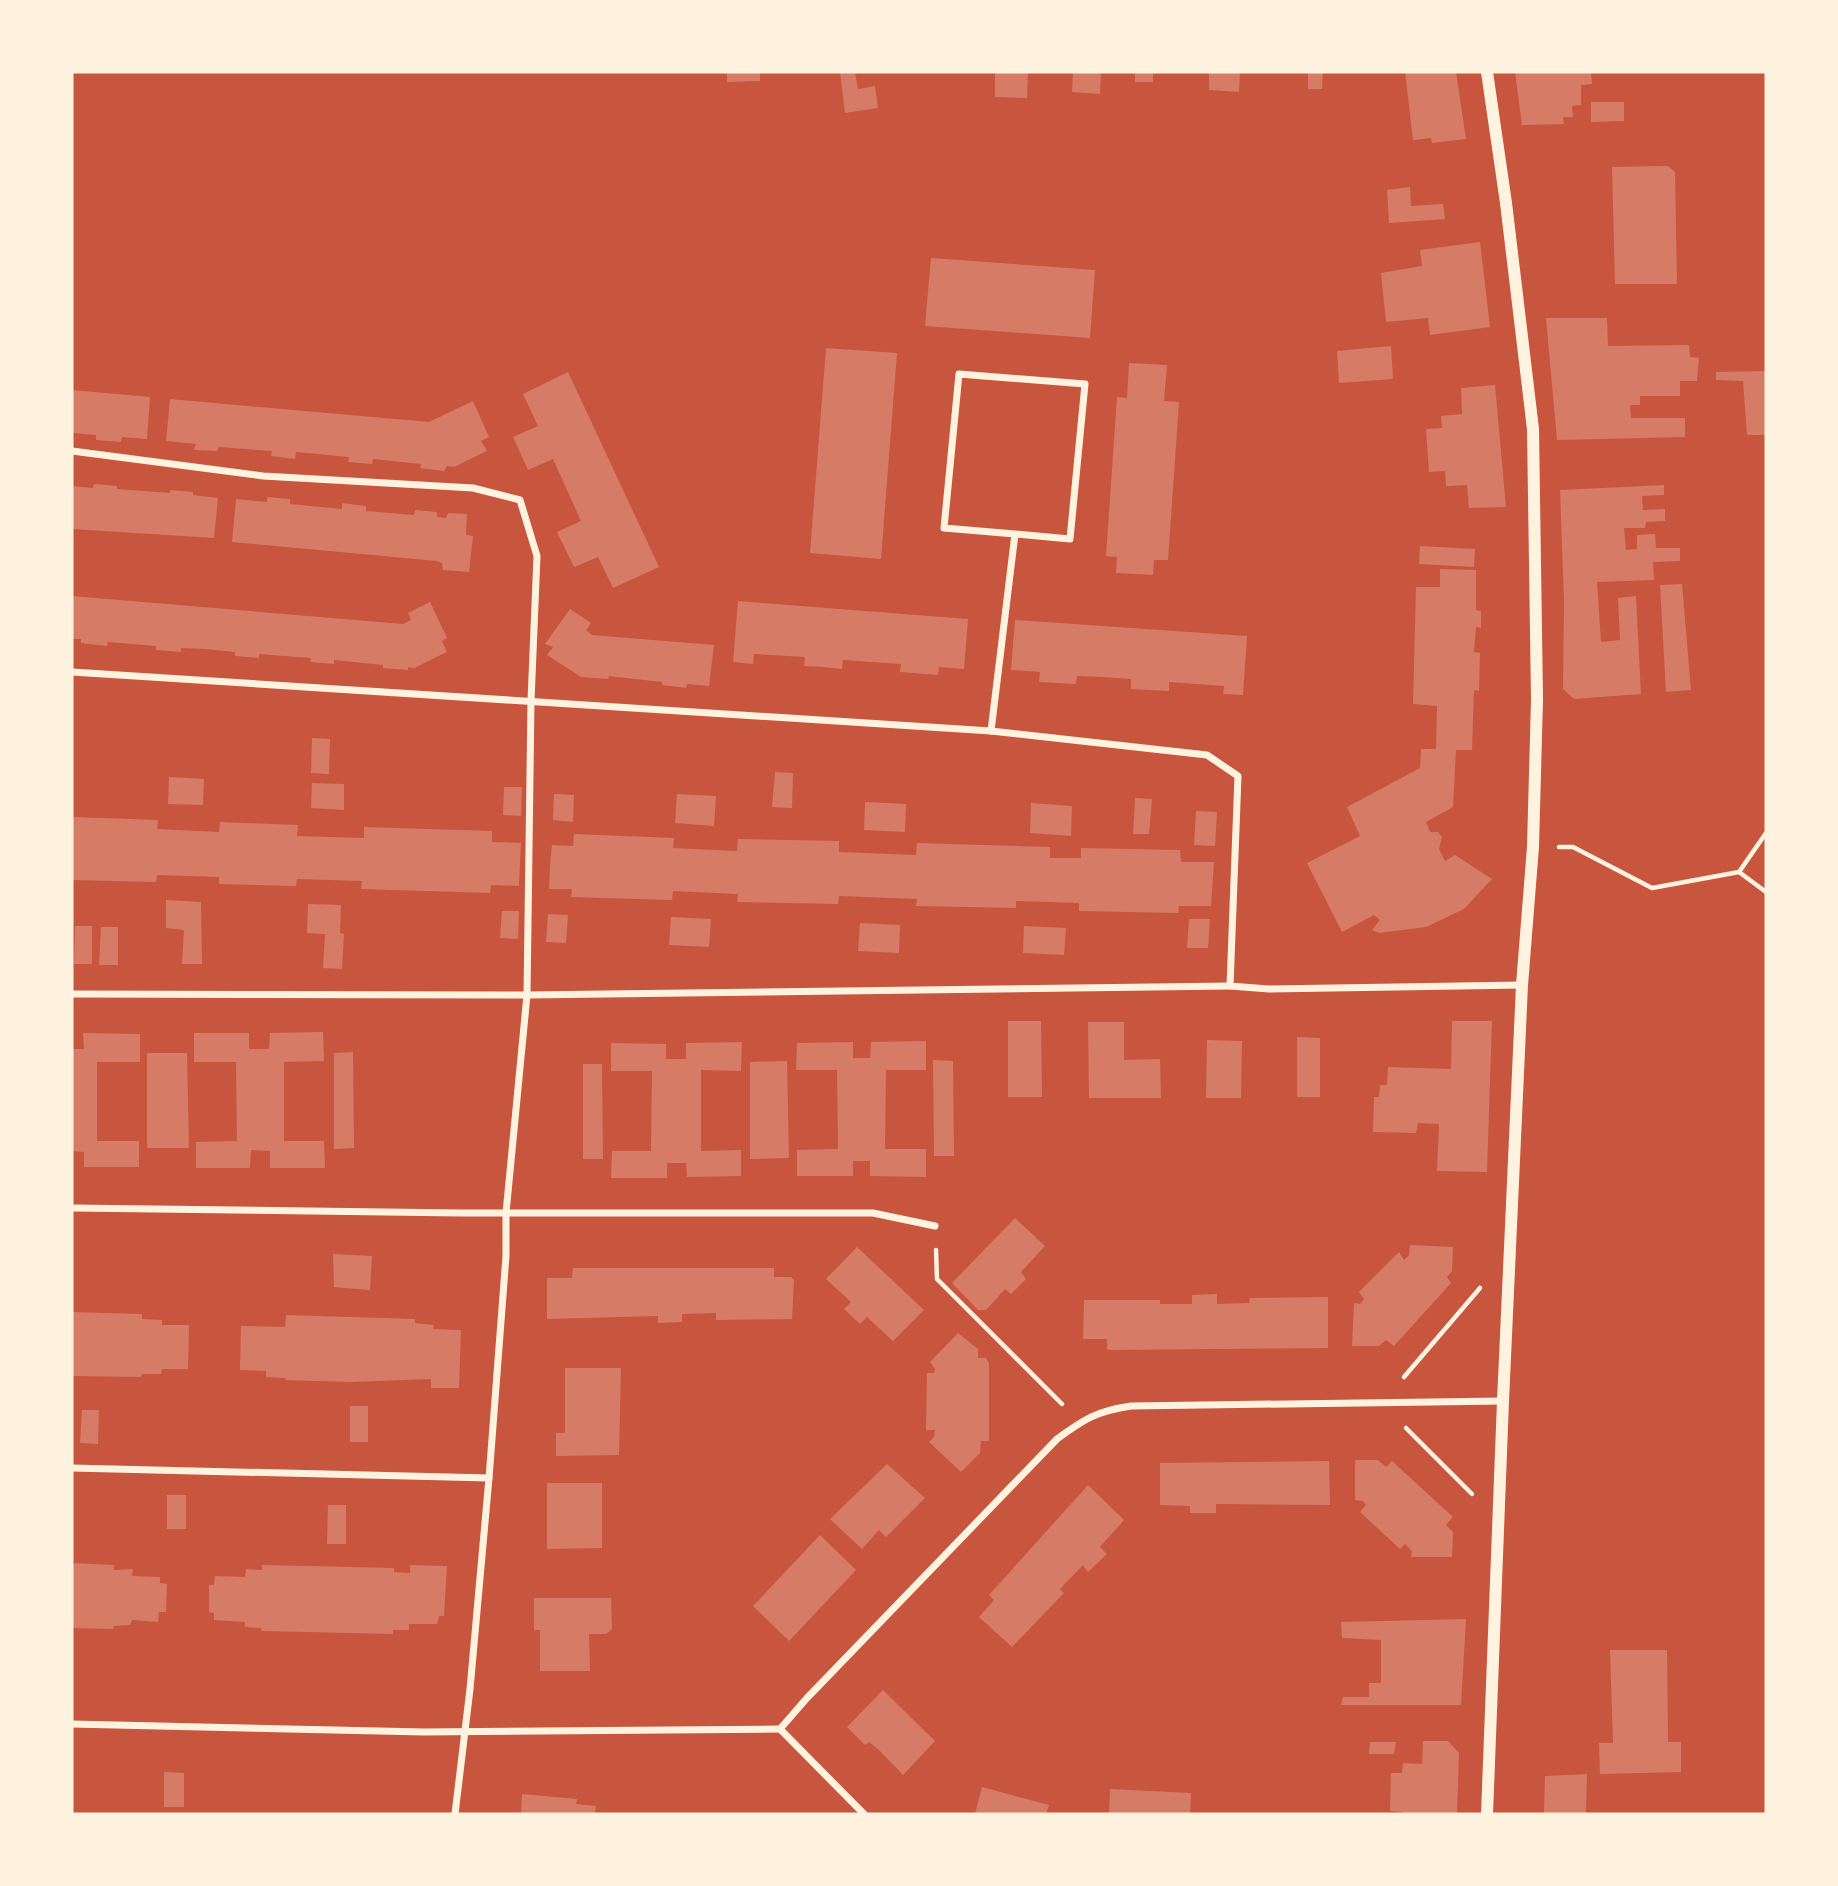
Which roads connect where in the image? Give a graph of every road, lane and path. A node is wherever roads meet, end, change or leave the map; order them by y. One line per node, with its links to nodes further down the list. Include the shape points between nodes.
1 (1487, 72): 8 (street, via 1533,429 1537,699)
2 (72, 451): 5 (street, via 263,475 473,488 520,500 537,555)
3 (1015, 534): 3 (street, via 1070,539 1085,384 959,374 944,528); 6 (street)
4 (72, 672): 5 (street)
5 (531, 701): 6 (street); 14 (street)
6 (991, 731): 12 (street, via 1207,755 1238,776)
7 (1766, 833): 9 (path)
8 (1533, 847): 9 (path, via 1573,847 1652,888); 11 (street)
9 (1739, 872): 10 (path)
10 (1766, 892)
11 (1522, 985): 12 (street); 18 (street)
12 (1230, 986): 14 (street)
13 (72, 994): 14 (street)
14 (527, 995): 16 (street)
15 (72, 1208): 16 (street)
16 (506, 1213): 17 (street, via 873,1213); 21 (street)
17 (935, 1226): 19 (path, via 937,1279)
18 (1503, 1401): 19 (street, via 1131,1406 1103,1410); 27 (street)
19 (1079, 1423): 23 (street, via 1057,1439)
20 (72, 1468): 21 (street)
21 (489, 1478): 24 (street)
22 (72, 1724): 24 (street)
23 (780, 1729): 24 (street); 26 (street)
24 (464, 1732): 25 (street)
25 (455, 1814)
26 (864, 1814)
27 (1487, 1814)

